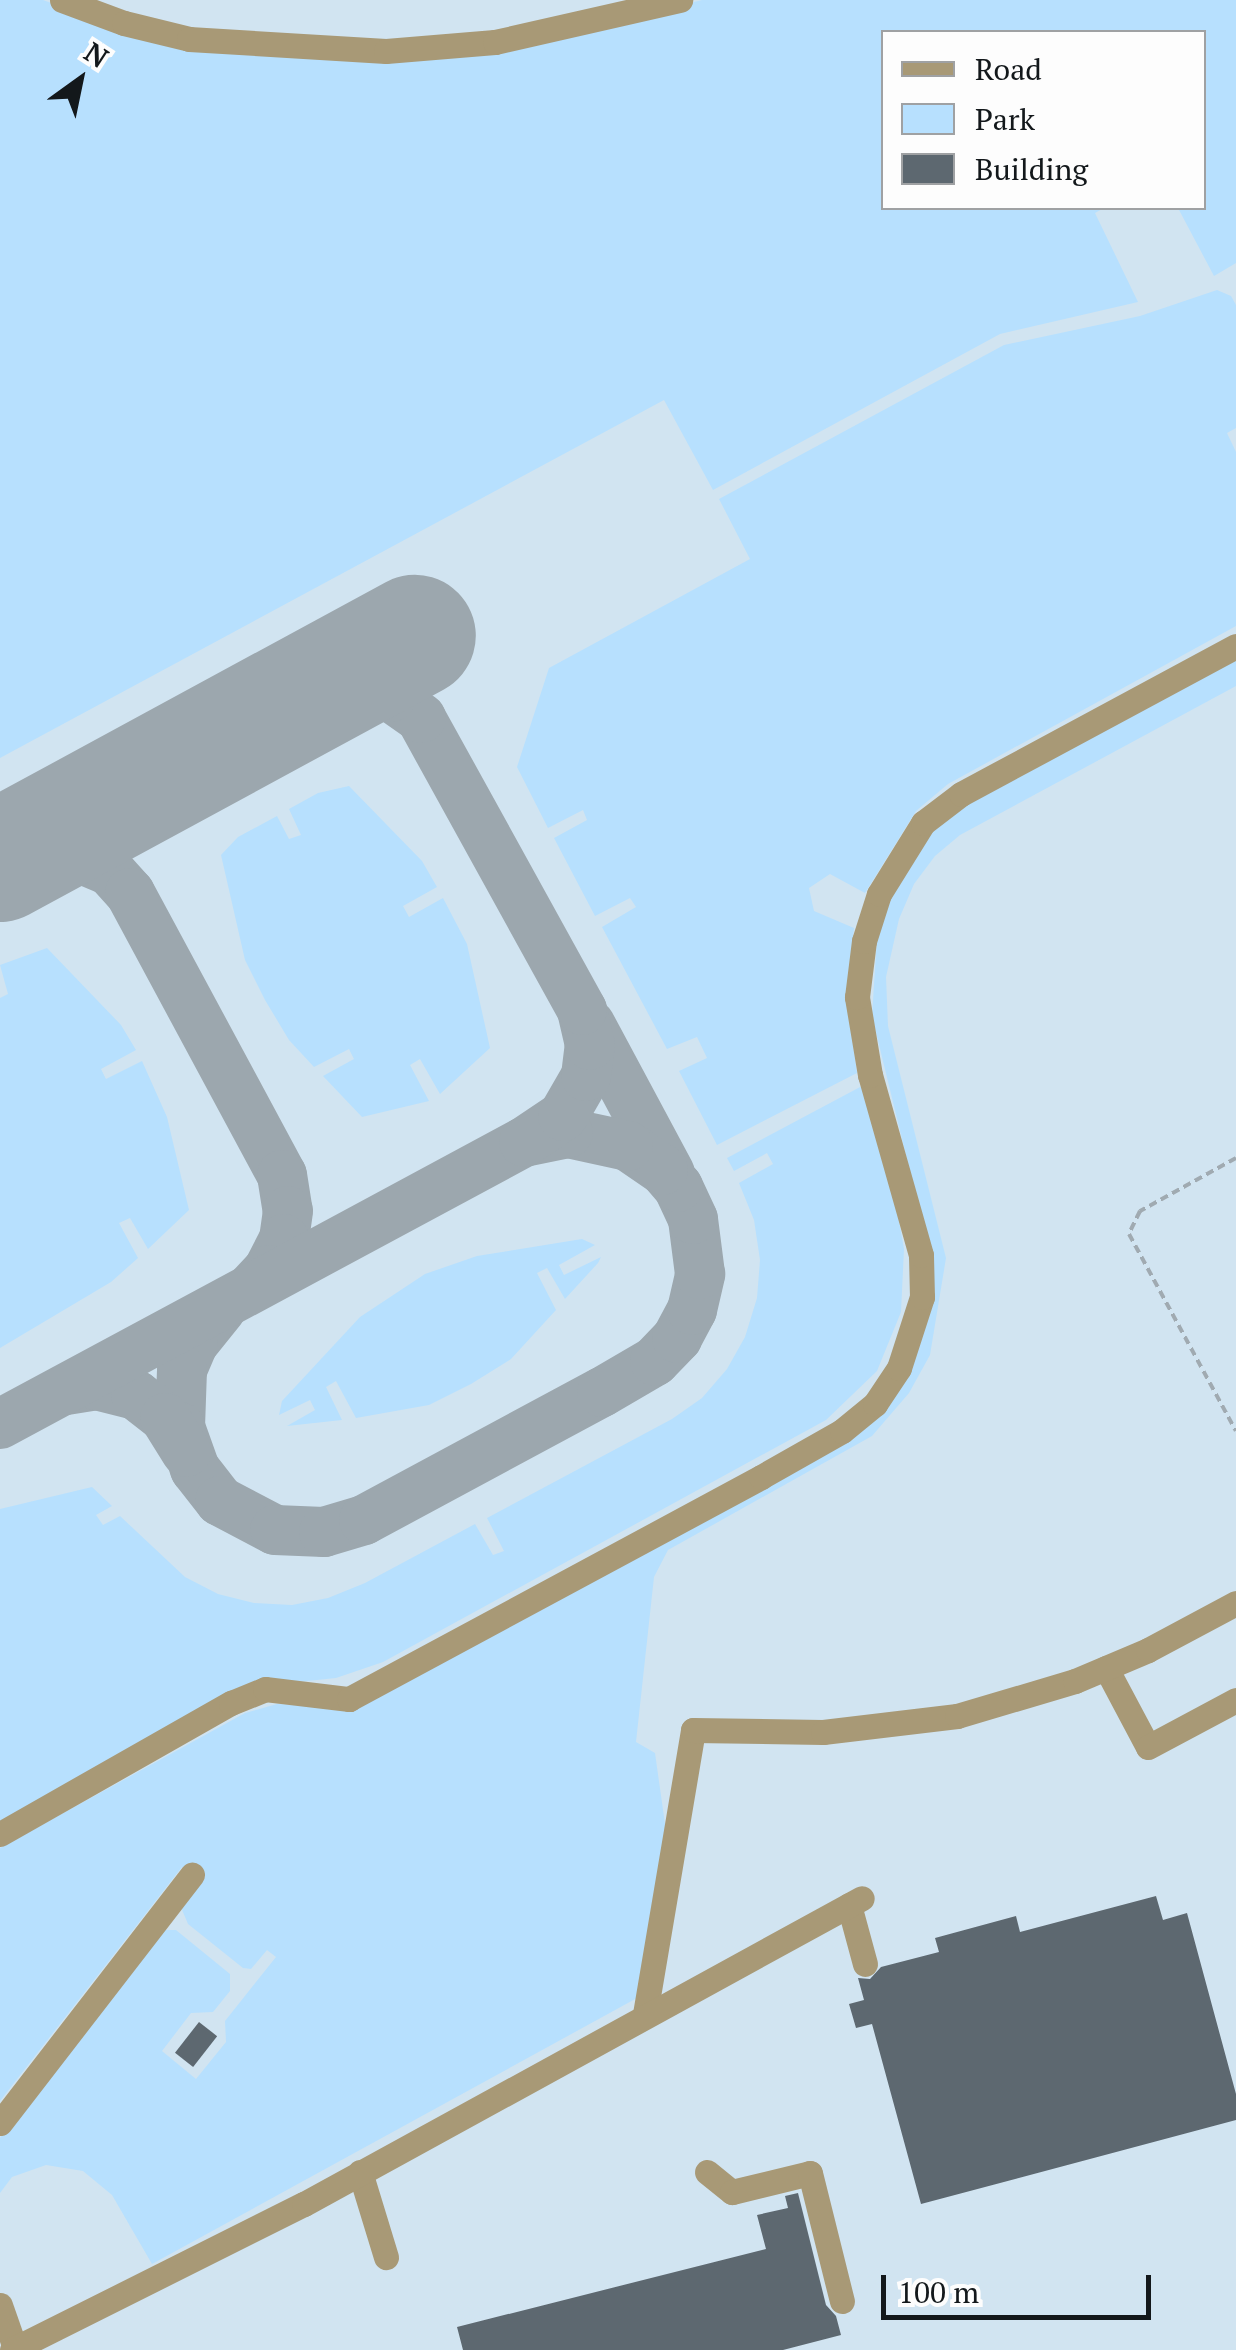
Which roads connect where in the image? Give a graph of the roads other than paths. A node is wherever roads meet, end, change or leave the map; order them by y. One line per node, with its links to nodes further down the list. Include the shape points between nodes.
1 (62, 0): 2 (street, via 189,39 386,51 495,42)
2 (680, 0)
3 (1236, 646): 7 (street, via 962,794 923,823 879,894 857,997 870,1076 921,1255 922,1297 899,1368 875,1404 760,1478 349,1699 266,1689)
4 (1236, 1602): 5 (street)
5 (1106, 1668): 6 (street, via 1148,1747); 10 (street, via 997,1706 916,1723 822,1732 693,1730)
6 (1236, 1700)
7 (0, 1834)
8 (192, 1875): 11 (street)
9 (865, 1964): 10 (street, via 856,1902)
10 (645, 2014): 12 (street)
11 (0, 2123)
12 (360, 2172): 14 (street); 17 (street)
13 (707, 2172): 15 (street, via 732,2192 810,2173)
14 (386, 2257)
15 (842, 2301)
16 (0, 2306): 17 (street)
17 (14, 2349)

